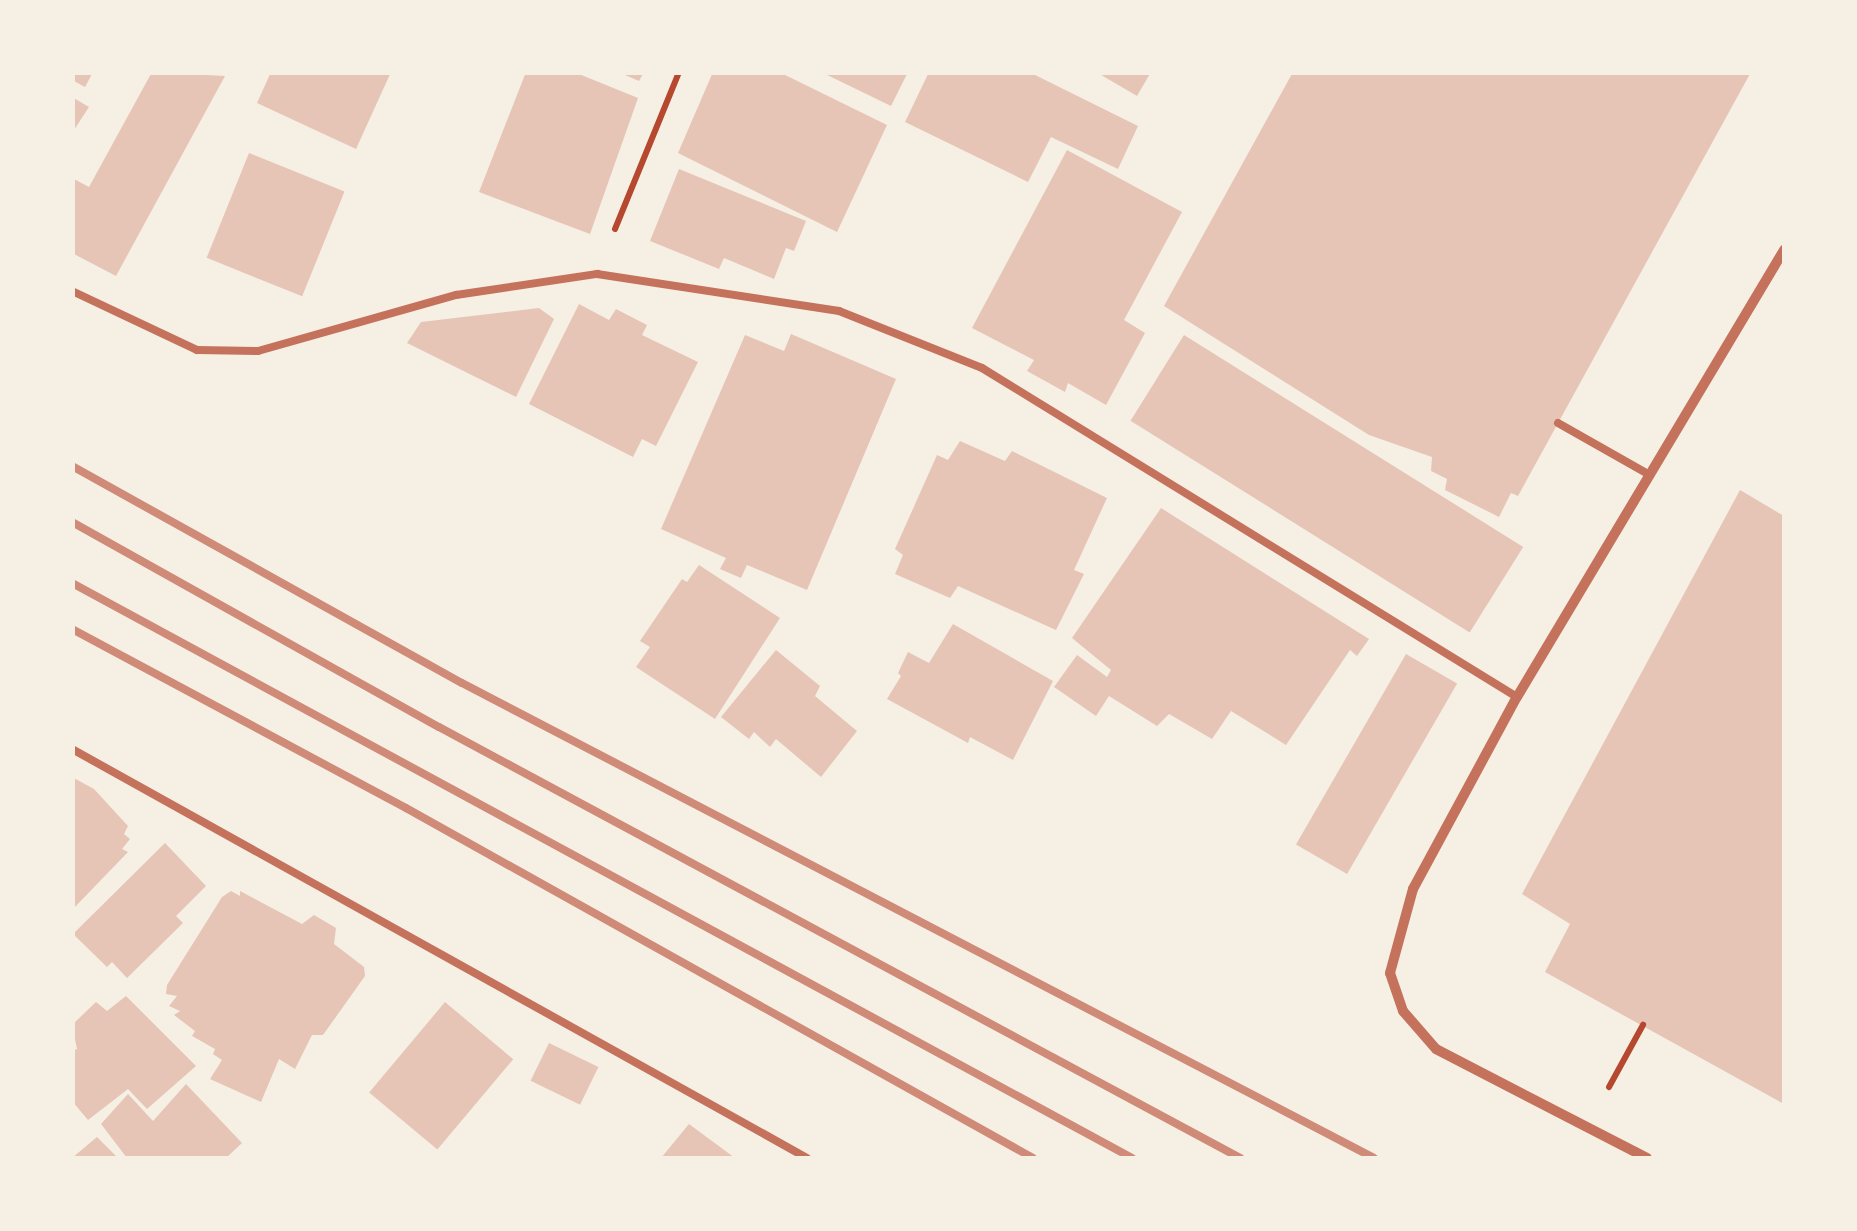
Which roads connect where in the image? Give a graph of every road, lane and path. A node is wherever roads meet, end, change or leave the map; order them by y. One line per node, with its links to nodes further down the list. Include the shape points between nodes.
1 (679, 72): 3 (path)
2 (1784, 250): 6 (street)
3 (596, 274): 4 (lane, via 456,295 258,351 197,350); 7 (lane, via 840,311 982,368)
4 (72, 291)
5 (1558, 423): 6 (lane)
6 (1650, 475): 7 (street)
7 (1517, 696): 10 (street, via 1413,889 1390,973 1402,1010 1436,1050)
8 (72, 749): 9 (lane)
9 (807, 1158)
10 (1647, 1158)

